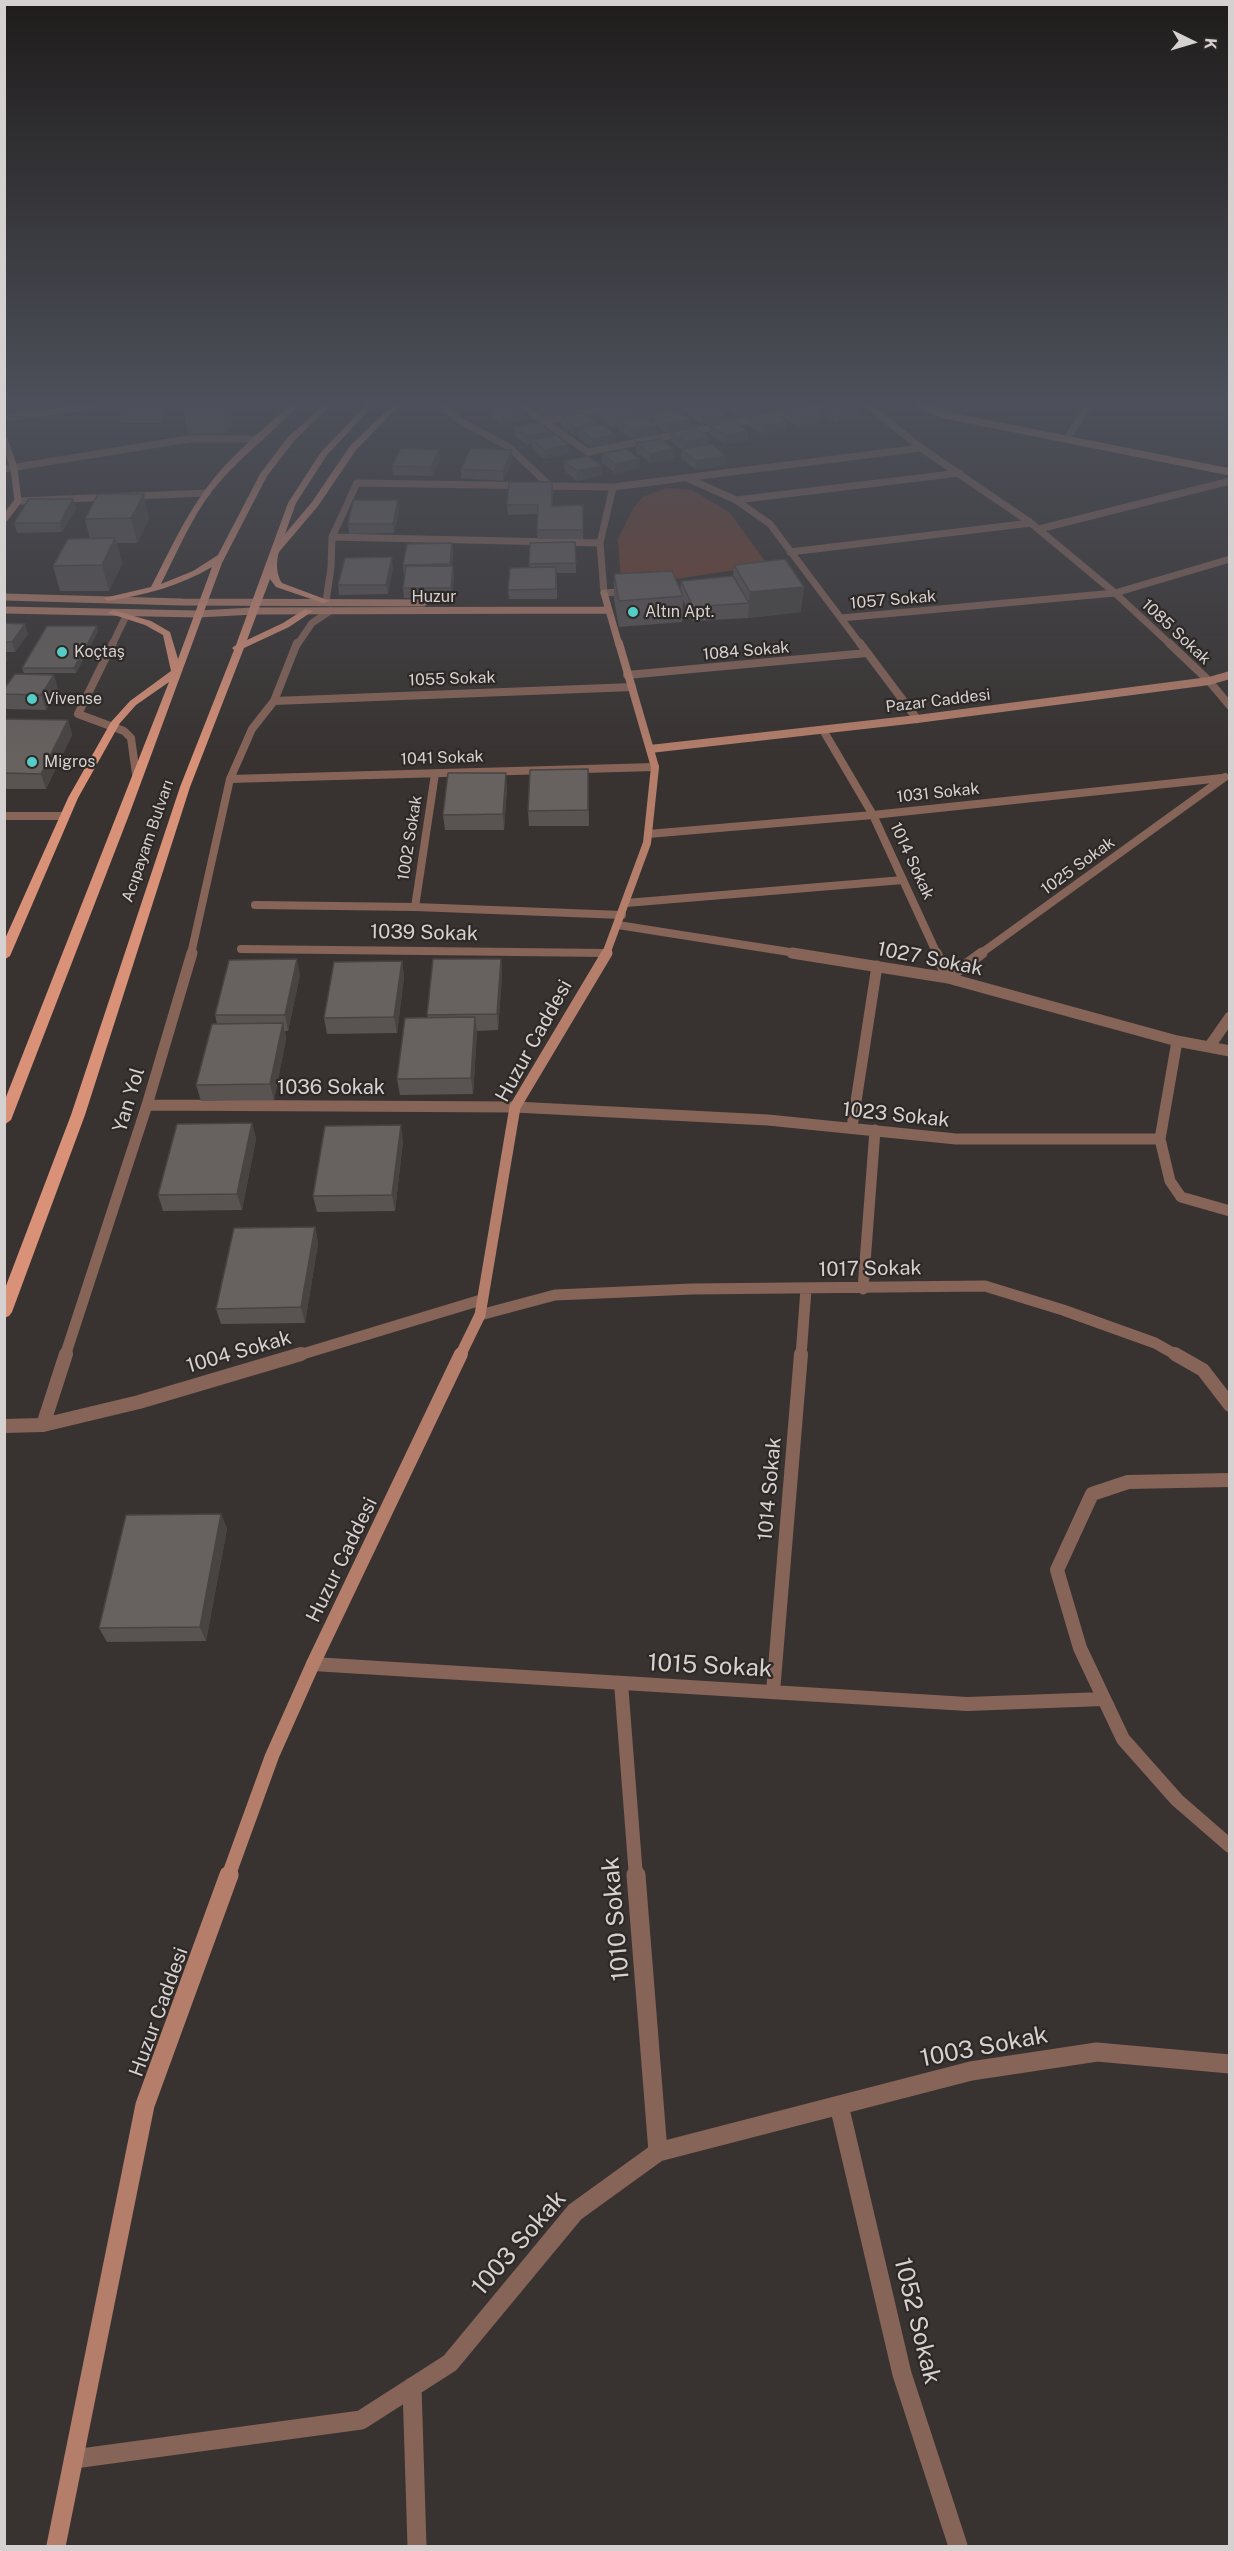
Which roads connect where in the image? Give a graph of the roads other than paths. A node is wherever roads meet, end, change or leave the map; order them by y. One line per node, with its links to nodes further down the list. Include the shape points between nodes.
1 (186, 525): 20 (main road)
2 (238, 525): 16 (main road, Acıpayam Bulvarı)
3 (284, 525): 15 (main road, Acıpayam Bulvarı)
4 (297, 525): 15 (main road)
5 (338, 525): 12 (street)
6 (604, 525): 13 (street)
7 (771, 525): 14 (street)
8 (1014, 525): 14 (street)
9 (1034, 525): 11 (street, 1085 Sokak)
10 (1054, 525): 11 (street)
11 (1039, 529): 23 (street, 1085 Sokak)
12 (332, 537): 13 (street); 26 (street)
13 (600, 543): 22 (street)
14 (790, 552): 18 (street)
15 (272, 555): 26 (main road, via 274,579 279,585); 28 (main road, Acıpayam Bulvarı)
16 (222, 556): 20 (main road, via 188,578); 27 (main road, Acıpayam Bulvarı)
17 (1230, 559): 23 (street, 1057 Sokak)
18 (808, 575): 19 (street); 36 (street)
19 (796, 576)
20 (154, 590): 25 (main road)
21 (638, 590): 22 (street)
22 (604, 593): 29 (street)
23 (1115, 593): 36 (street, 1057 Sokak); 42 (street, 1085 Sokak)
24 (4, 597): 25 (street)
25 (108, 598): 27 (street)
26 (326, 601): 28 (street, Huzur); 29 (street, Huzur)
27 (204, 602): 28 (street); 34 (main road, Acıpayam Bulvarı)
28 (255, 606): 31 (street, Huzur); 34 (street); 37 (main road, Acıpayam Bulvarı)
29 (607, 606): 32 (street, Huzur); 41 (street, Huzur Caddesi)
30 (4, 610): 33 (street)
31 (308, 611): 32 (street, Huzur); 37 (main road)
32 (330, 611): 43 (street, Yan Yol, via 312,623 298,642)
33 (113, 613): 34 (street); 35 (main road)
34 (198, 614): 39 (main road, Acıpayam Bulvarı)
35 (126, 616): 39 (main road, via 167,634); 46 (street, via 78,714)
36 (841, 618): 38 (street)
37 (237, 648): 81 (main road, Acıpayam Bulvarı, via 158,866 78,1115)
38 (867, 653): 41 (street, 1084 Sokak); 45 (street)
39 (176, 672): 46 (main road, via 133,703); 53 (main road, Acıpayam Bulvarı)
40 (1230, 675): 42 (street, Pazar Caddesi)
41 (630, 681): 43 (street, 1055 Sokak); 48 (street, Huzur Caddesi)
42 (1209, 681): 44 (street, 1085 Sokak); 45 (street, Pazar Caddesi)
43 (274, 701): 52 (street, Yan Yol, via 252,729)
44 (1230, 706)
45 (918, 719): 47 (street, Pazar Caddesi)
46 (112, 727): 53 (street, via 131,738); 56 (main road)
47 (823, 730): 48 (street, Pazar Caddesi); 54 (street, 1014 Sokak)
48 (650, 749): 49 (street, Huzur Caddesi)
49 (655, 767): 50 (street, 1041 Sokak); 57 (street, Huzur Caddesi)
50 (435, 774): 52 (street, 1041 Sokak); 60 (street, 1002 Sokak)
51 (1227, 777): 54 (street, 1031 Sokak); 66 (street, 1025 Sokak)
52 (230, 779): 71 (street, Yan Yol, via 194,945)
53 (137, 781): 73 (main road, Acıpayam Bulvarı)
54 (873, 815): 57 (street, 1031 Sokak); 58 (street, 1014 Sokak)
55 (4, 816): 56 (street)
56 (65, 816): 64 (main road)
57 (648, 834): 61 (street, Huzur Caddesi)
58 (903, 880): 61 (street); 66 (street, 1014 Sokak)
59 (255, 904): 60 (street)
60 (415, 907): 61 (street)
61 (622, 914): 63 (street, Huzur Caddesi); 65 (street, 1027 Sokak)
62 (241, 949): 63 (street, 1039 Sokak)
63 (608, 953): 72 (street, Huzur Caddesi)
64 (4, 956)
65 (877, 966): 66 (street, 1027 Sokak); 74 (street)
66 (948, 978): 68 (street, 1027 Sokak)
67 (1230, 1017): 69 (street)
68 (1177, 1041): 69 (street, 1027 Sokak); 76 (street)
69 (1209, 1047): 70 (street, 1027 Sokak)
70 (1230, 1051)
71 (147, 1105): 72 (street, 1036 Sokak); 84 (street, Yan Yol)
72 (515, 1107): 74 (street, 1023 Sokak); 80 (street, Huzur Caddesi)
73 (4, 1120)
74 (852, 1127): 75 (street, 1023 Sokak)
75 (875, 1130): 76 (street, 1023 Sokak, via 956,1139); 79 (street)
76 (1160, 1139): 77 (street, via 1170,1181 1181,1197)
77 (1230, 1211)
78 (806, 1289): 79 (street, 1017 Sokak); 82 (street, 1017 Sokak, via 692,1288 555,1295); 89 (street, 1014 Sokak)
79 (863, 1289): 83 (street, 1017 Sokak, via 985,1286 1063,1310 1155,1343 1203,1370)
80 (481, 1300): 82 (street, Huzur Caddesi); 84 (street, 1004 Sokak, via 139,1402)
81 (4, 1312)
82 (480, 1315): 87 (street, Huzur Caddesi)
83 (1230, 1405)
84 (43, 1425): 85 (street, 1004 Sokak)
85 (4, 1426)
86 (1230, 1480): 90 (street, via 1128,1482 1092,1494 1057,1569 1080,1648)
87 (314, 1664): 88 (street, 1015 Sokak); 96 (street, Huzur Caddesi, via 272,1756 145,2105)
88 (621, 1683): 89 (street, 1015 Sokak); 94 (street, 1010 Sokak)
89 (773, 1692): 90 (street, 1015 Sokak, via 967,1704)
90 (1104, 1699): 91 (street, via 1124,1739 1177,1800)
91 (1230, 1846)
92 (1230, 2064): 93 (street, 1003 Sokak, via 1097,2052 971,2071)
93 (839, 2105): 94 (street, 1003 Sokak); 99 (street, 1052 Sokak, via 902,2374)
94 (658, 2152): 95 (street, 1003 Sokak, via 575,2212 450,2362)
95 (412, 2387): 96 (street, 1003 Sokak, via 361,2420); 98 (street)
96 (74, 2459): 97 (street, Huzur Caddesi)
97 (56, 2547)
98 (417, 2547)
99 (958, 2547)

